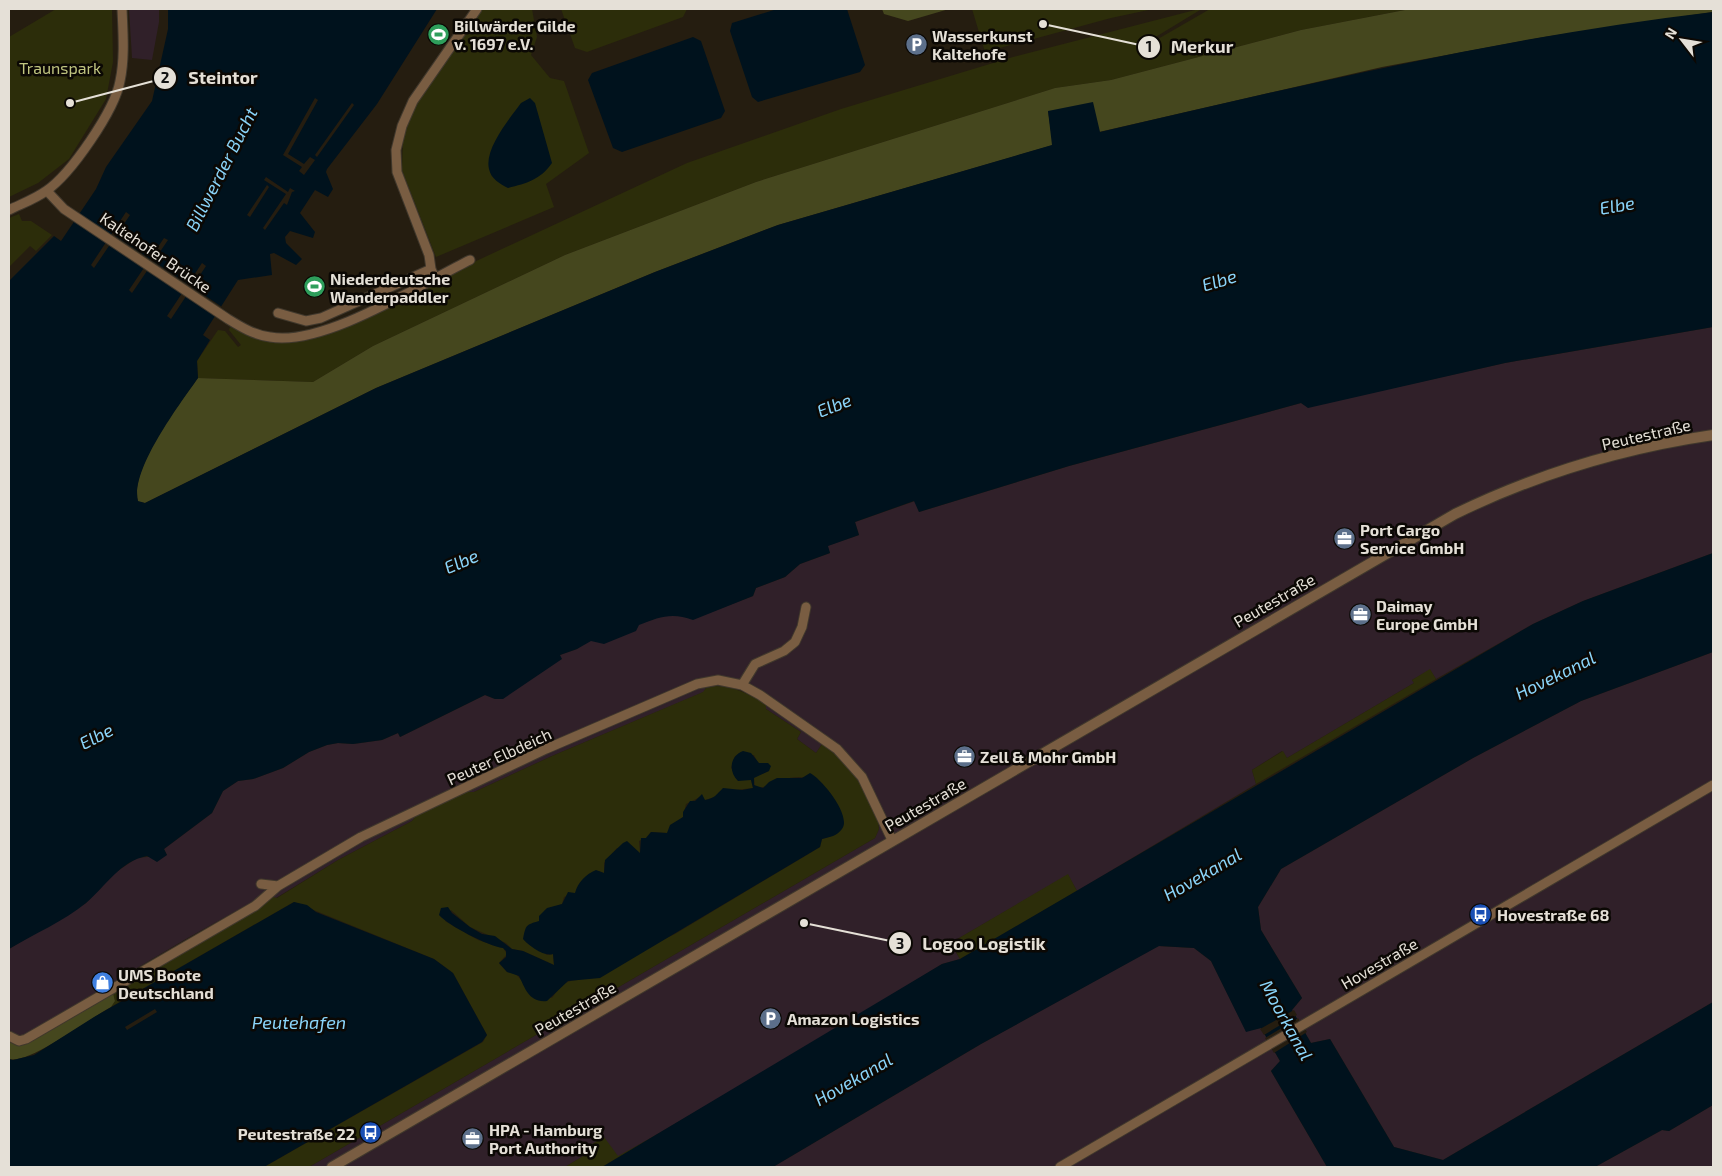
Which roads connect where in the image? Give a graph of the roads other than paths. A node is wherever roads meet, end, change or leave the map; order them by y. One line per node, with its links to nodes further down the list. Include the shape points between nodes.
1 (122, 9): 3 (street, via 123,63 114,102 73,164)
2 (477, 9): 6 (street, via 413,100 396,150 397,172 429,255)
3 (46, 191): 4 (street); 6 (street, Kaltehofer Brücke, via 56,203 76,217 240,327 257,334 299,337 325,330 414,290)
4 (9, 210)
5 (470, 260): 6 (street)
6 (433, 274): 7 (street, via 321,318 306,321)
7 (278, 314)
8 (1713, 435): 12 (street, Peutestraße, via 1619,455 1548,475 1454,514)
9 (806, 607): 10 (street, via 795,642 784,652 755,664)
10 (742, 685): 12 (street, Peuter Elbdeich, via 846,757 868,787); 14 (street, Peuter Elbdeich, via 718,680 697,684 546,749 361,837)
11 (1713, 785): 17 (street, Hovestraße)
12 (892, 840): 16 (street, Peutestraße)
13 (261, 884): 14 (street)
14 (278, 886): 15 (street, Peuter Elbdeich, via 255,906 26,1039 20,1041)
15 (9, 1036)
16 (332, 1167)
17 (1060, 1167)

